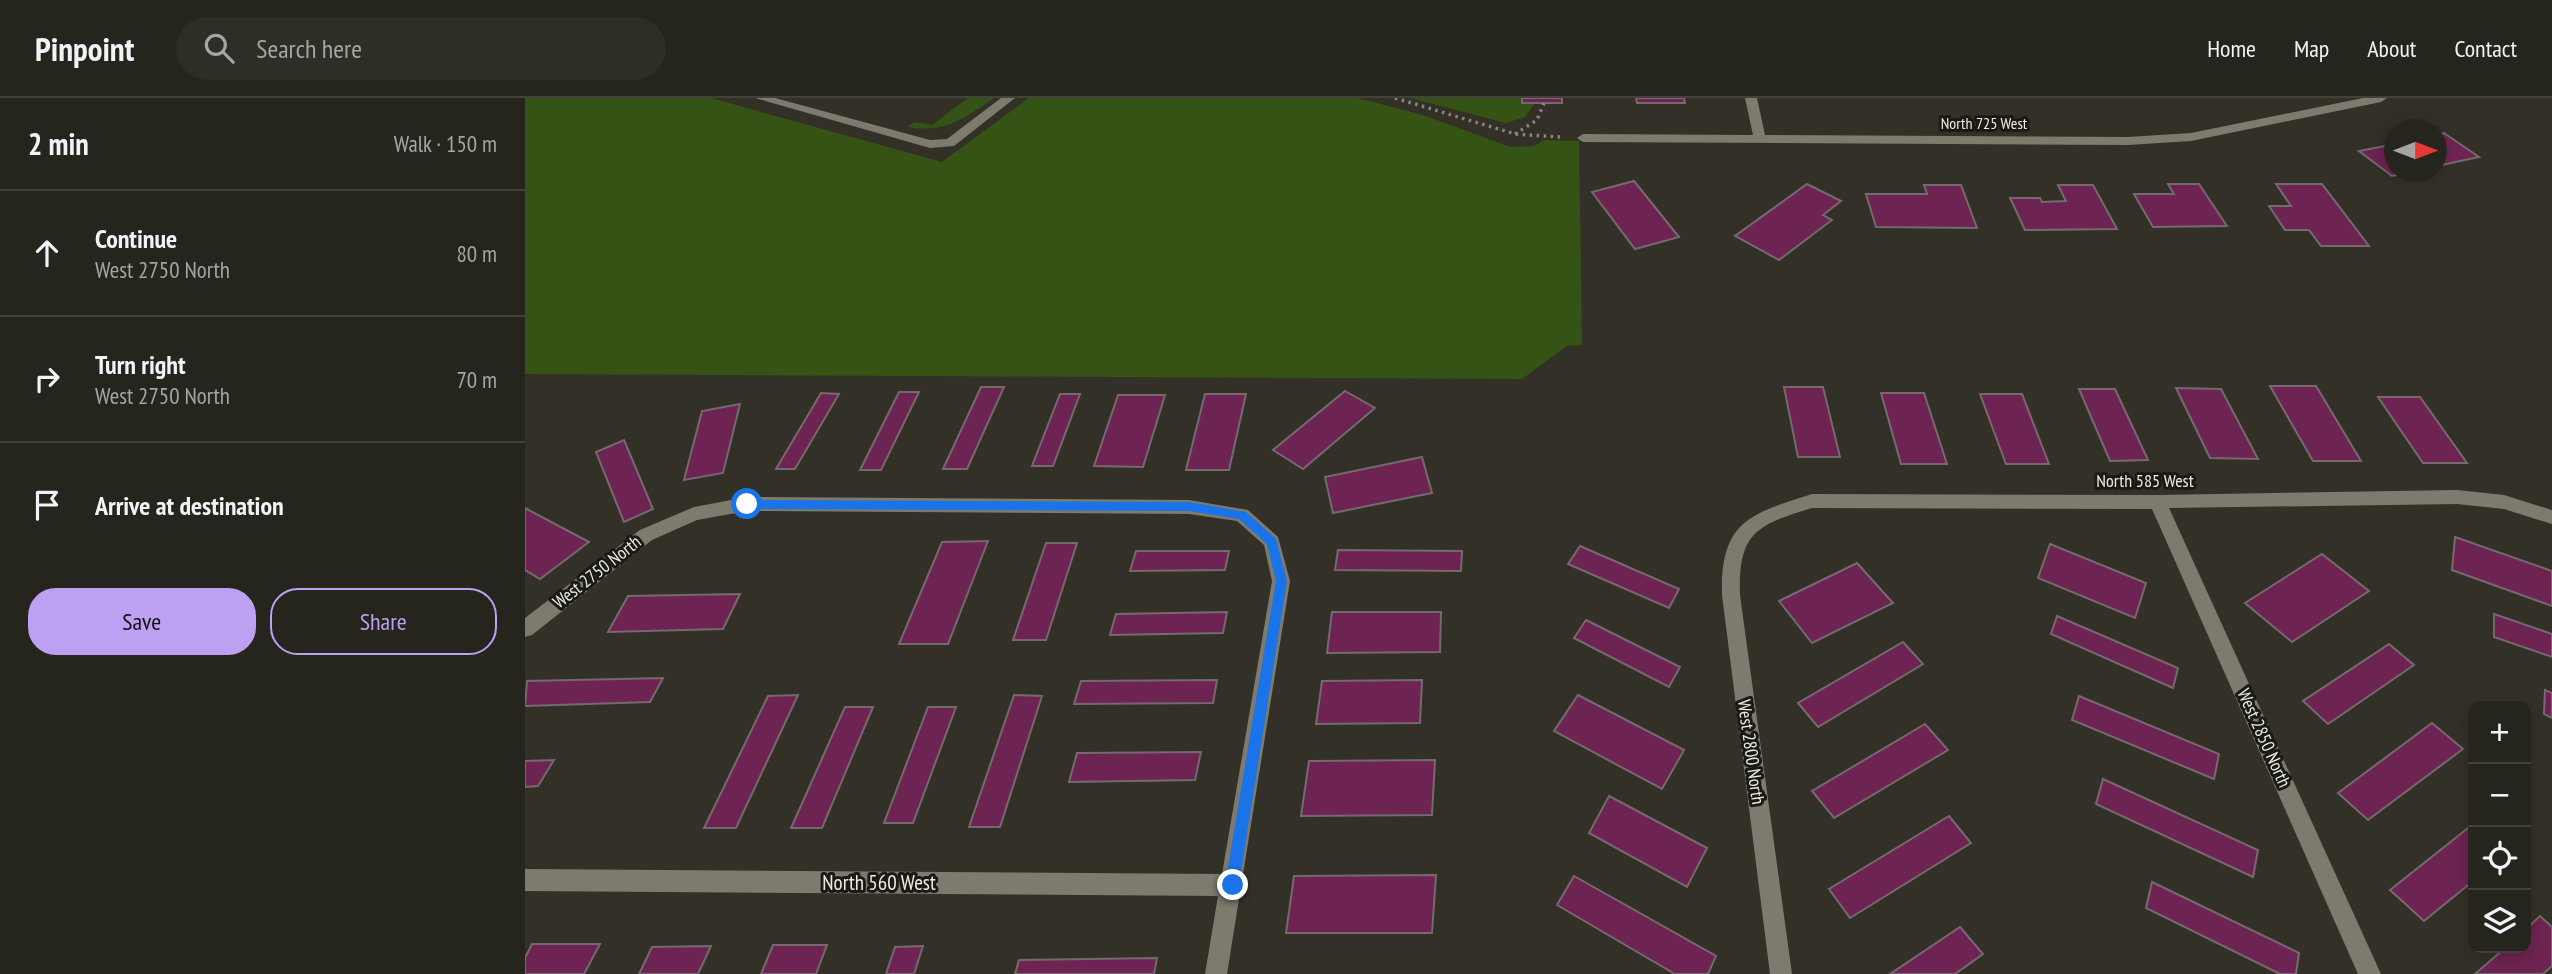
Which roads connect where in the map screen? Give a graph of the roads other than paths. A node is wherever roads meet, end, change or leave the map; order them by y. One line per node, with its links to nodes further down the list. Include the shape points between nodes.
1 (761, 98): 2 (street, via 930,144 950,143)
2 (1009, 98)
3 (1751, 98): 6 (street)
4 (2381, 98): 6 (street, North 725 West, via 2178,138)
5 (1583, 138): 6 (street, North 725 West)
6 (1760, 140)
7 (2158, 502): 8 (street, North 585 West, via 2457,497 2504,502); 9 (street, North 585 West, via 1812,501 1775,512); 15 (street, West 2850 North)
8 (2552, 516)
9 (1744, 532): 14 (street, West 2800 North, via 1731,558 1731,595)
10 (525, 629): 12 (street, West 2750 North, via 646,535 694,514 747,504 1189,507 1242,516 1272,542 1282,581)
11 (525, 880): 12 (street, North 560 West)
12 (1233, 885): 13 (street, West 2750 North)
13 (1216, 974)
14 (1781, 974)
15 (2370, 974)

